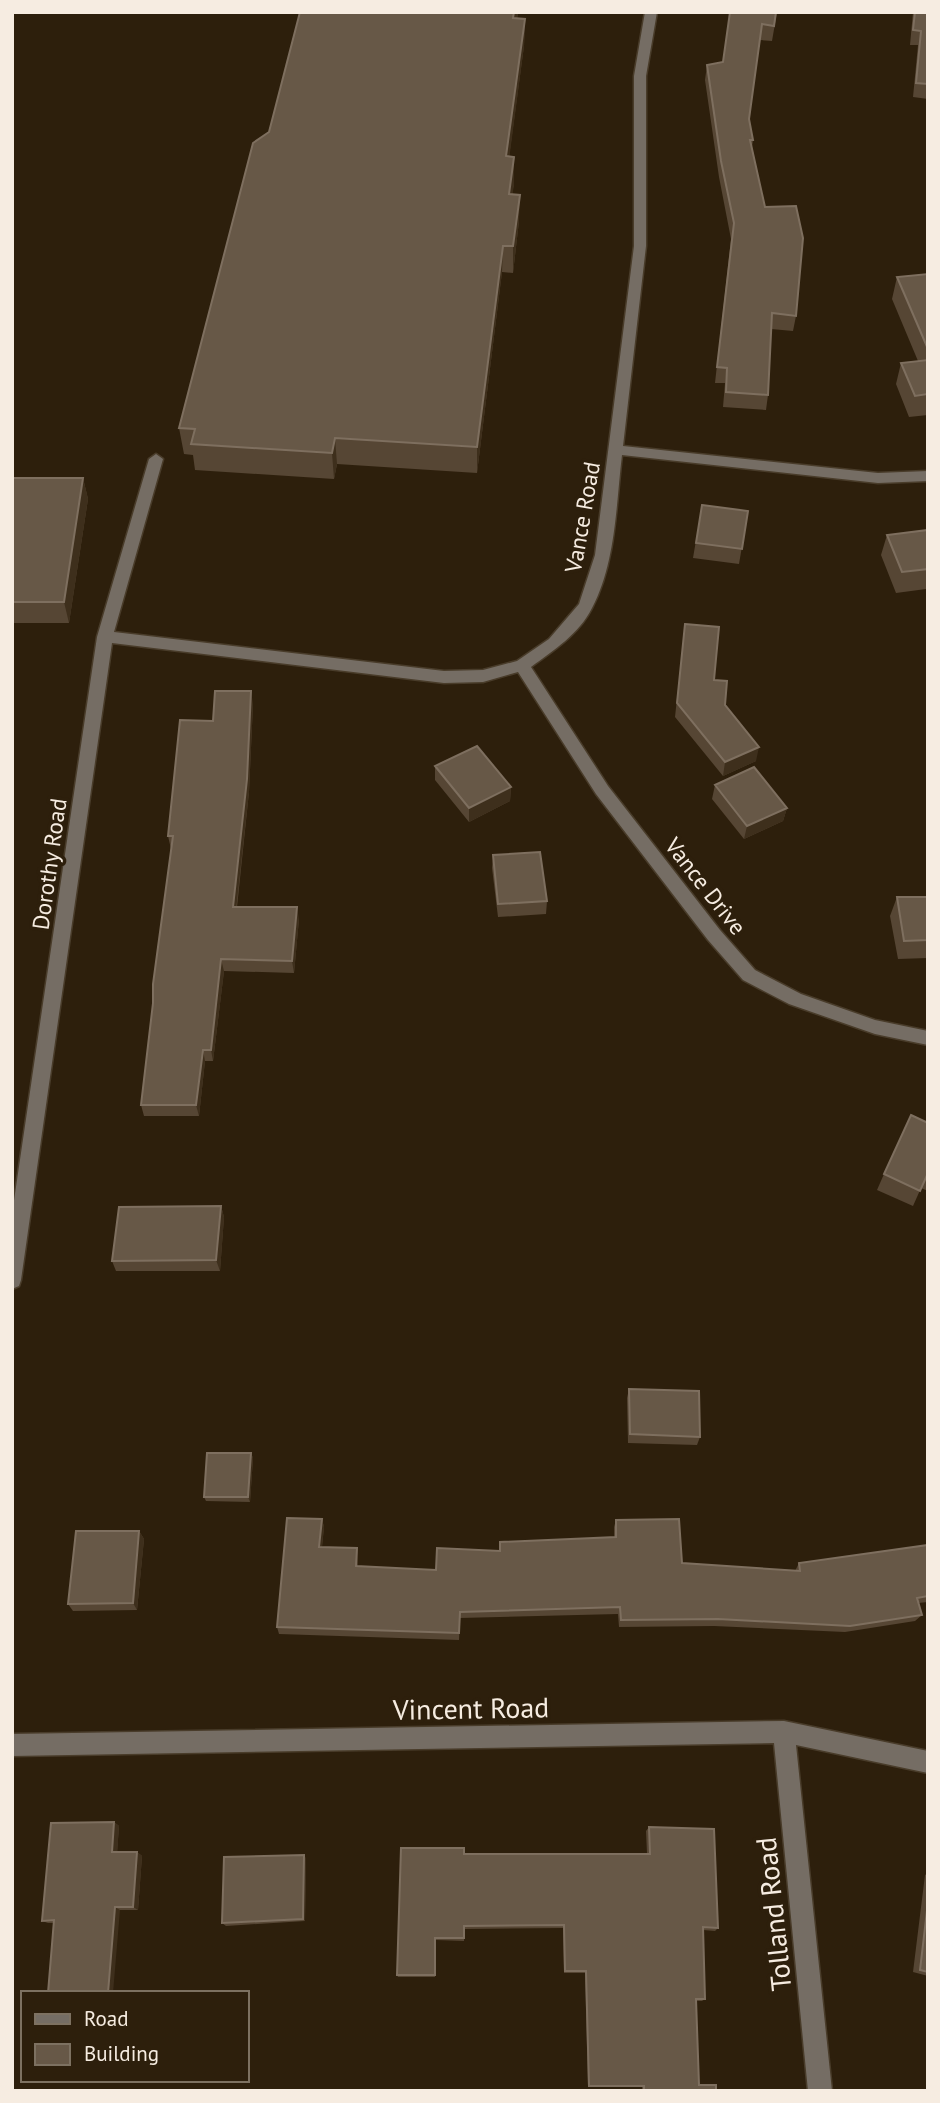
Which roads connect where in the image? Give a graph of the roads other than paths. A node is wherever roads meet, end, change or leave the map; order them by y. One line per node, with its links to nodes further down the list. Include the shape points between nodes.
1 (651, 12): 2 (street, Vance Road, via 639,76 640,246)
2 (616, 450): 4 (street, via 878,478); 6 (street, Vance Road, via 602,555 586,606 554,643)
3 (156, 459): 5 (street, Dorothy Road)
4 (928, 476)
5 (105, 637): 6 (street, Vance Road, via 444,677 483,676); 8 (street, Dorothy Road)
6 (522, 665): 7 (street, Vance Drive, via 602,790 749,975 795,999 875,1027)
7 (928, 1038)
8 (12, 1280)
9 (784, 1732): 10 (street, Vincent Road); 11 (street, Vincent Road); 12 (street, Tolland Road)
10 (12, 1745)
11 (928, 1762)
12 (820, 2091)

